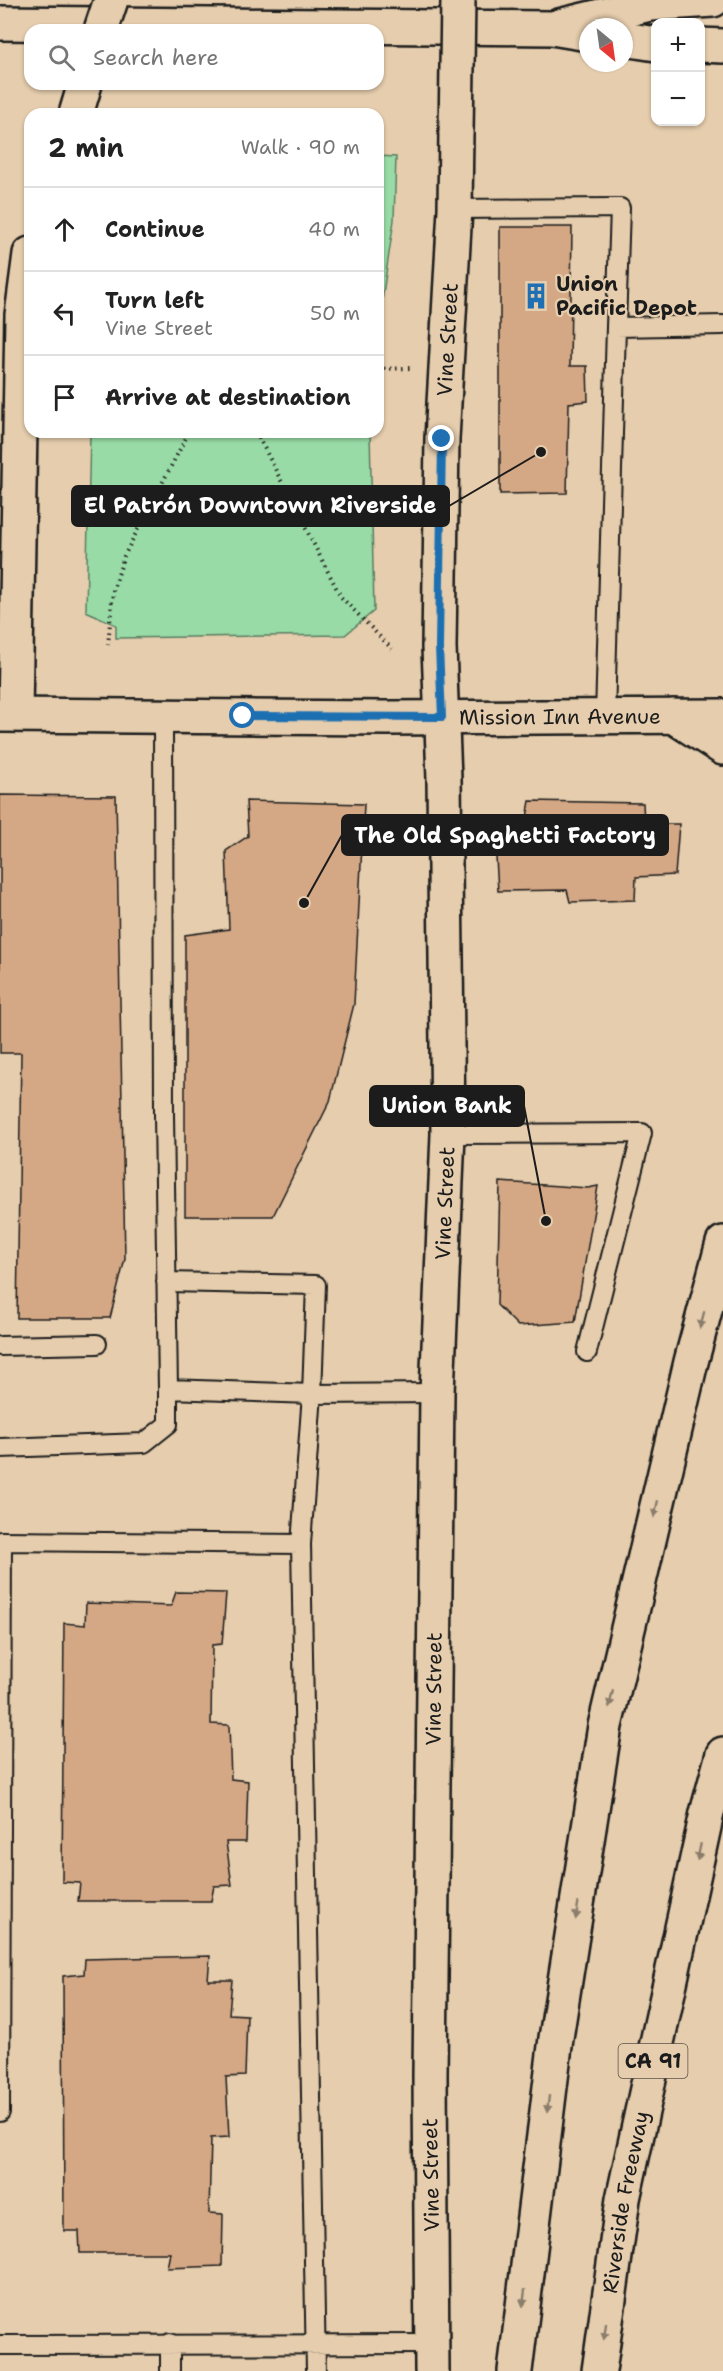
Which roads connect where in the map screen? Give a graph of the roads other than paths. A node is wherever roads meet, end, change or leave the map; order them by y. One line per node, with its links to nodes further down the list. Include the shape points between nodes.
1 (111, 0): 5 (main road, bridge)
2 (458, 0): 16 (main road, Vine Street, bridge)
3 (713, 0): 8 (main road, via 650,4)
4 (0, 23): 6 (main road)
5 (103, 24)
6 (110, 24)
7 (384, 26): 8 (main road)
8 (552, 28): 9 (main road)
9 (579, 32)
10 (633, 40): 11 (main road)
11 (651, 43)
12 (705, 45): 13 (main road)
13 (723, 46)
14 (83, 90): 15 (main road)
15 (77, 108)
16 (455, 209): 19 (lane, via 620,208); 24 (main road, Vine Street, via 442,439)
17 (24, 300): 20 (main road)
18 (723, 325): 19 (lane)
19 (616, 327): 25 (lane)
20 (8, 715): 23 (main road, Mission Inn Avenue)
21 (673, 716): 22 (main road, Mission Inn Avenue); 25 (main road, Mission Inn Avenue); 26 (main road)
22 (723, 716)
23 (163, 717): 24 (main road, Mission Inn Avenue); 29 (lane)
24 (442, 717): 25 (main road, Mission Inn Avenue); 27 (main road, Vine Street)
25 (605, 717)
26 (723, 748)
27 (448, 1134): 32 (lane, via 642,1134); 34 (main road, Vine Street)
28 (723, 1243): 47 (main road, one-way to 47, via 605,1726 556,2038)
29 (166, 1282): 33 (lane); 35 (lane, via 316,1285)
30 (97, 1344): 31 (lane)
31 (0, 1346)
32 (587, 1352)
33 (168, 1389): 35 (lane); 36 (lane, via 168,1425 144,1443)
34 (437, 1393): 35 (lane); 44 (main road, Vine Street, via 430,2076)
35 (312, 1394): 38 (lane)
36 (0, 1448)
37 (1, 1541): 38 (lane); 40 (lane)
38 (301, 1544): 42 (lane)
39 (723, 1754): 48 (main road, Riverside Freeway / CA 91, one-way to 48, via 622,2199)
40 (0, 2112)
41 (170, 2343): 42 (lane); 43 (lane); 45 (lane)
42 (317, 2343): 44 (lane); 46 (lane)
43 (0, 2345)
44 (433, 2357)
45 (170, 2371)
46 (316, 2371)
47 (515, 2371)
48 (599, 2371)

